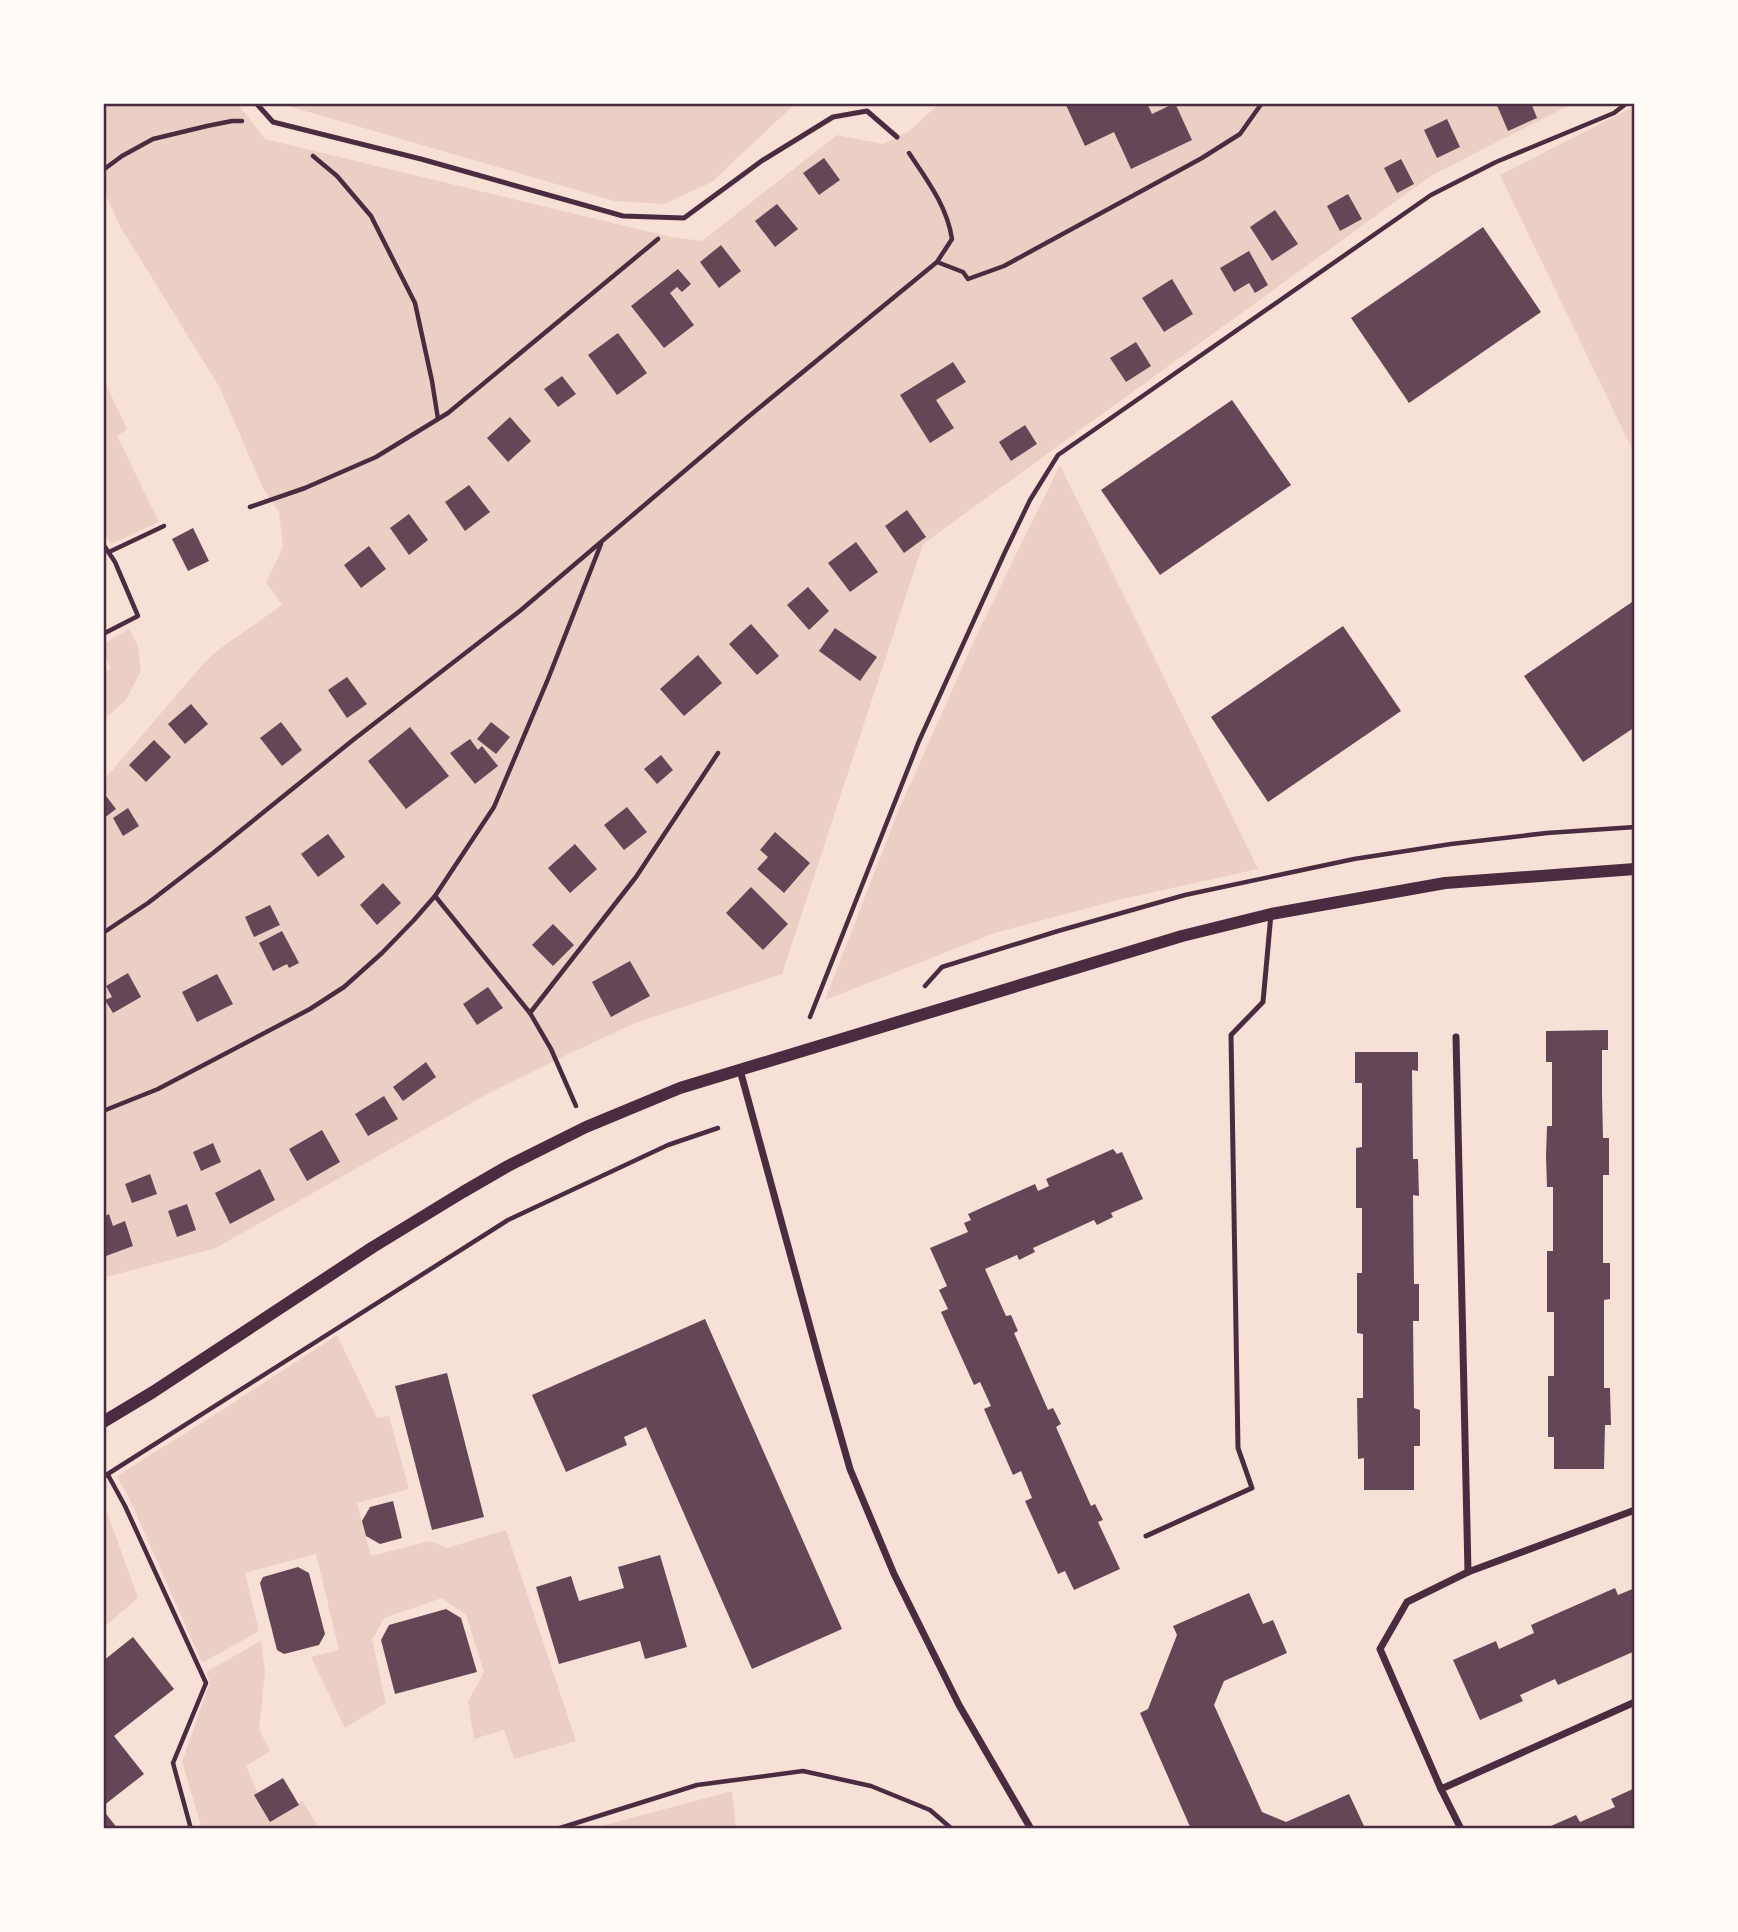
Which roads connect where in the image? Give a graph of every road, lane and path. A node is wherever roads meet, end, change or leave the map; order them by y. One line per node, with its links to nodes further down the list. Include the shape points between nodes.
1 (256, 103): 4 (lane)
2 (1262, 103): 8 (path, via 1240,134 1212,152 1004,266 968,279 963,272)
3 (1627, 103): 24 (path, via 1614,113 1496,162 1431,195 1058,455 1030,500 919,741)
4 (273, 122): 6 (path, via 232,121 153,139); 7 (lane, via 623,216); 9 (path, via 337,176 371,216 415,303)
5 (897, 137): 7 (lane, via 867,111 833,117 762,160); 8 (path, via 949,221 952,239)
6 (103, 170)
7 (684, 218): 9 (path)
8 (937, 262): 12 (path)
9 (438, 419): 10 (path, via 376,457)
10 (250, 507)
11 (164, 527): 14 (path)
12 (602, 542): 19 (path, via 494,807); 21 (path, via 213,853)
13 (103, 544): 14 (path)
14 (108, 552): 15 (path, via 138,616)
15 (103, 634)
16 (718, 753): 23 (path, via 636,877)
17 (1635, 827): 22 (path, via 1451,844 1354,859 1185,895 942,967)
18 (1635, 869): 20 (street, via 1445,883)
19 (435, 896): 23 (path); 27 (path, via 344,987 205,1065)
20 (1271, 914): 26 (street, via 1169,940); 33 (lane, via 1263,1002 1230,1035 1238,1448 1252,1488)
21 (103, 933)
22 (932, 979)
23 (530, 1013): 28 (path)
24 (810, 1017)
25 (1456, 1037): 34 (street)
26 (740, 1070): 28 (street, via 680,1088); 40 (street, via 850,1469 894,1574 959,1705)
27 (103, 1111)
28 (586, 1127): 30 (street, via 415,1221)
29 (718, 1128): 31 (path, via 667,1145 508,1220)
30 (103, 1422)
31 (105, 1476): 37 (path, via 125,1506 206,1683 173,1763)
32 (1635, 1510): 34 (street)
33 (1146, 1536)
34 (1468, 1572): 36 (street, via 1406,1602 1380,1649)
35 (1635, 1702): 36 (street)
36 (1441, 1789): 41 (street)
37 (191, 1829)
38 (557, 1829): 39 (path, via 697,1785 803,1771 871,1786 930,1810)
39 (952, 1829)
40 (1031, 1829)
41 (1461, 1829)

